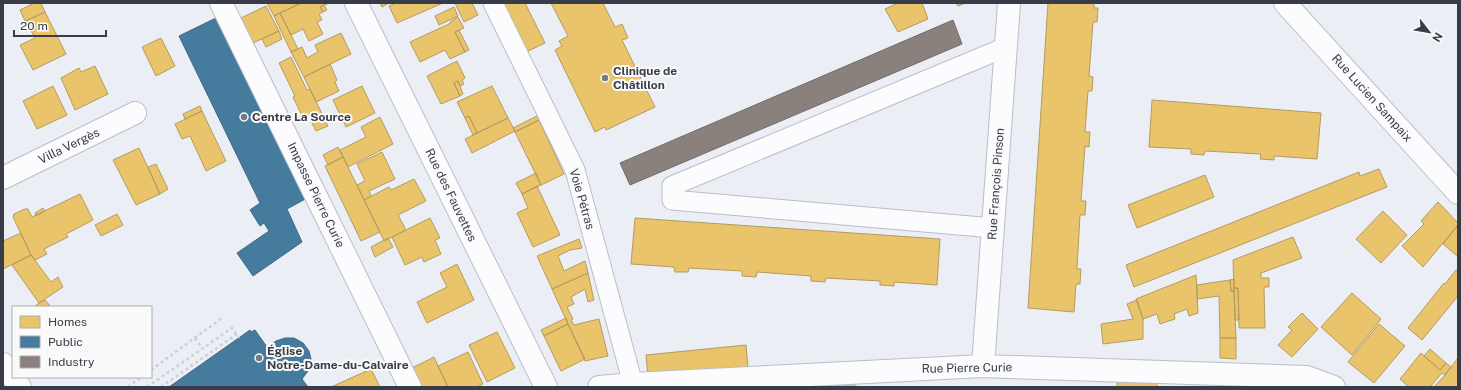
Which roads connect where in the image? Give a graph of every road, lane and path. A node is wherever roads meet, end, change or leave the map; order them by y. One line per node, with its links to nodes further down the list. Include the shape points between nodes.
1 (221, 3): 27 (street, Impasse Pierre Curie)
2 (356, 3): 28 (street, Rue des Fauvettes)
3 (492, 3): 22 (lane, Voie Pétras, via 575,170)
4 (1009, 3): 6 (street, Rue François Pinson)
5 (1285, 3): 9 (street, Rue Lucien Sampaix)
6 (1006, 47): 10 (street, Rue François Pinson); 10 (lane, via 672,186 672,200)
7 (135, 113): 8 (street, Villa Vergès)
8 (3, 178)
9 (1458, 193)
10 (993, 228): 17 (street, Rue François Pinson)
11 (222, 318): 13 (path)
12 (237, 334): 14 (path); 15 (path, via 232,328); 26 (path)
13 (195, 338): 15 (path); 18 (path)
14 (239, 338)
15 (202, 348): 25 (path)
16 (3, 364): 19 (street)
17 (983, 366): 22 (street, Rue Pierre Curie); 30 (street, Rue Pierre Curie, via 1307,377)
18 (152, 369)
19 (12, 376)
20 (13, 378): 23 (street)
21 (140, 378): 24 (path)
22 (633, 384): 29 (street, Rue Pierre Curie)
23 (20, 387)
24 (128, 387)
25 (147, 387)
26 (161, 387)
27 (410, 387)
28 (546, 387)
29 (599, 387)
30 (1334, 387)

